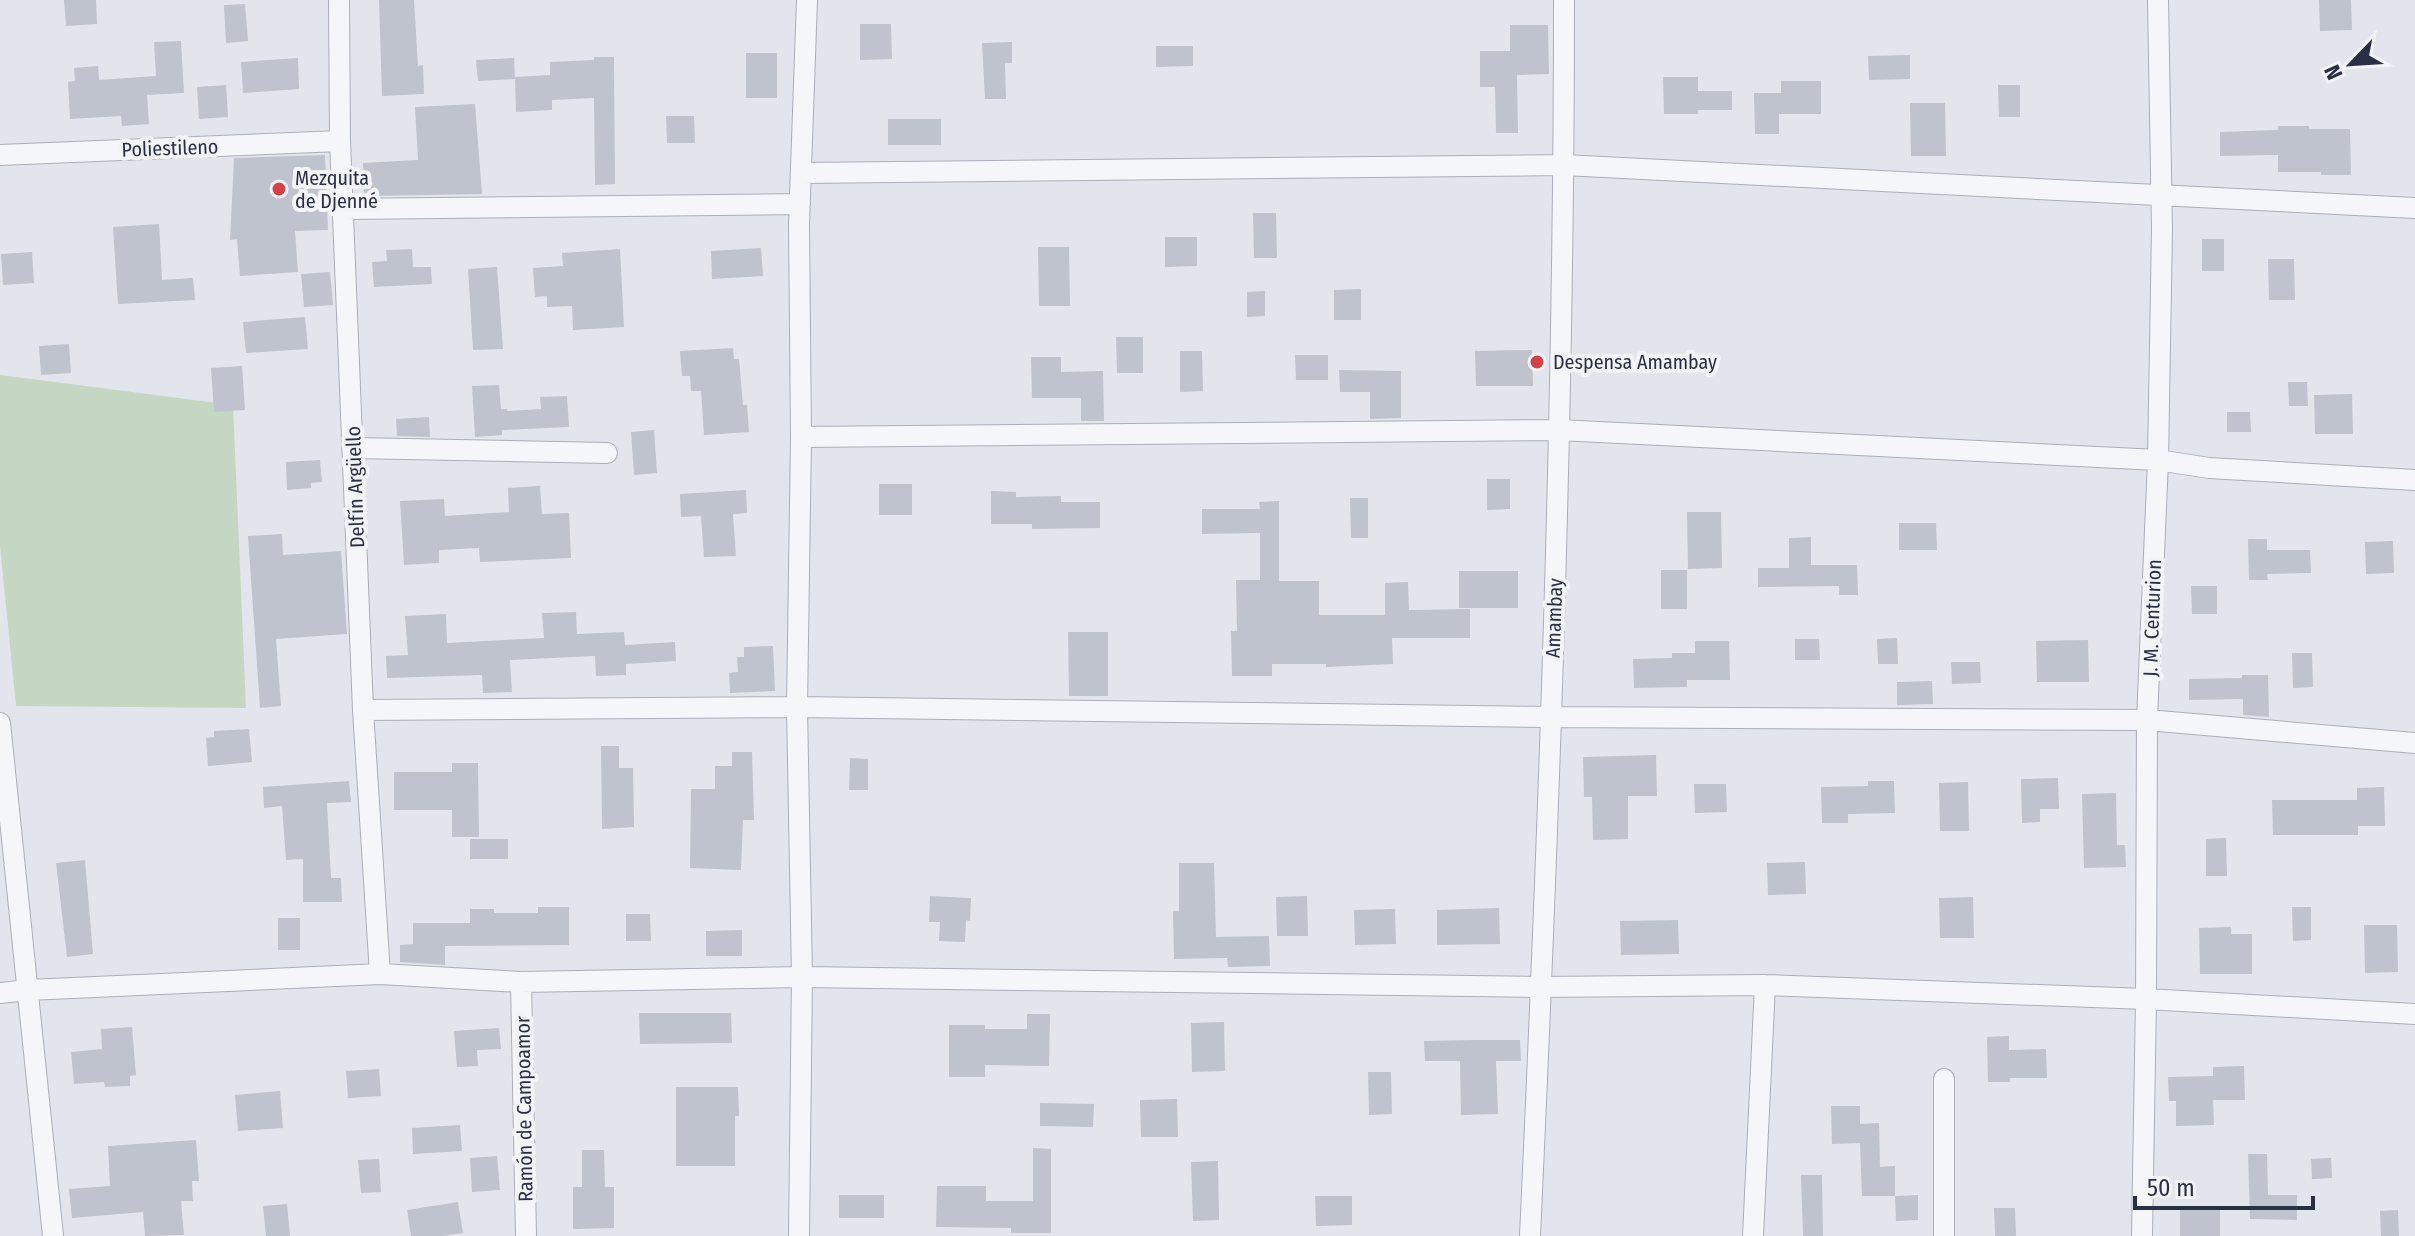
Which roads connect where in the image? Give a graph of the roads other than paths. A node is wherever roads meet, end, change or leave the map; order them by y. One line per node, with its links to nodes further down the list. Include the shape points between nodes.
1 (339, 0): 5 (street, Delfín Argüello)
2 (807, 0): 8 (street)
3 (1564, 0): 7 (street, Amambay)
4 (2158, 0): 9 (street, J. M. Centurion)
5 (340, 141): 6 (street, Poliestileno); 12 (street, Delfín Argüello)
6 (0, 155)
7 (1564, 165): 8 (street); 9 (street); 13 (street, Amambay)
8 (801, 173): 10 (street)
9 (2161, 195): 11 (street); 17 (street, J. M. Centurion)
10 (800, 204): 12 (street); 14 (street)
11 (2415, 208)
12 (344, 209): 15 (street, Delfín Argüello)
13 (1559, 430): 14 (street); 17 (street); 21 (street, Amambay)
14 (801, 437): 19 (street)
15 (353, 448): 16 (street); 20 (street, Delfín Argüello)
16 (607, 453)
17 (2158, 460): 18 (street, via 2209,468); 22 (street, J. M. Centurion)
18 (2415, 480)
19 (797, 707): 20 (street); 21 (street); 26 (street)
20 (363, 710): 25 (street, Delfín Argüello)
21 (1551, 717): 22 (street); 29 (street, Amambay)
22 (2147, 720): 24 (street); 32 (street, J. M. Centurion)
23 (0, 723): 30 (street)
24 (2415, 743)
25 (380, 974): 27 (street); 30 (street)
26 (802, 977): 27 (street); 29 (street); 37 (street)
27 (521, 982): 36 (street, Ramón de Campoamor)
28 (1765, 985): 29 (street); 32 (street); 39 (street)
29 (1541, 987): 38 (street, Amambay)
30 (28, 990): 31 (street); 35 (street)
31 (0, 993)
32 (2146, 999): 33 (street); 41 (street, J. M. Centurion)
33 (2415, 1014)
34 (1944, 1079): 40 (street)
35 (53, 1236)
36 (526, 1236)
37 (799, 1236)
38 (1530, 1236)
39 (1753, 1236)
40 (1944, 1236)
41 (2142, 1236)

